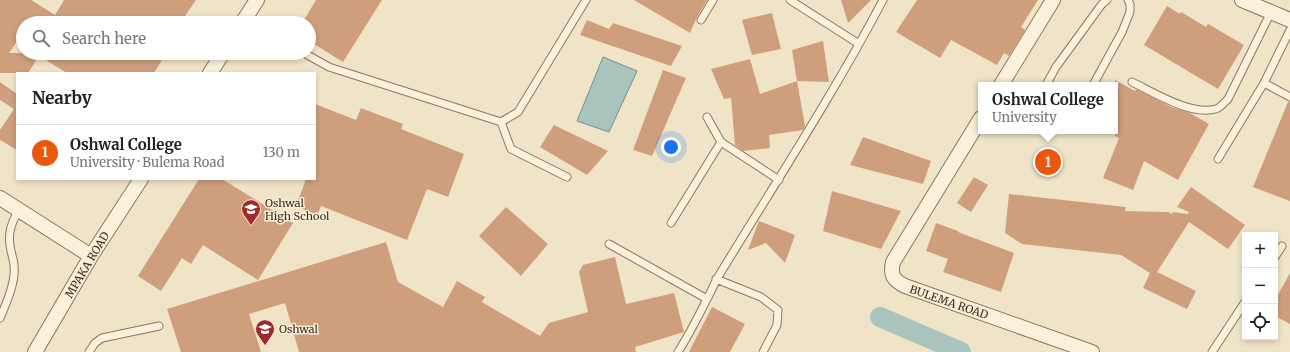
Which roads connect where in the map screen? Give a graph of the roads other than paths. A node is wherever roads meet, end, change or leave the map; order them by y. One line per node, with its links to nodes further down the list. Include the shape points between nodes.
1 (257, 0): 11 (street)
2 (586, 0): 26 (lane, via 518,112)
3 (713, 0): 12 (lane)
4 (790, 0): 15 (lane)
5 (883, 0): 15 (lane)
6 (1053, 0): 19 (street)
7 (1107, 0): 20 (lane, via 1056,67)
8 (1128, 0): 21 (lane, via 1130,12 1122,32)
9 (1242, 0): 10 (street)
10 (1271, 12): 13 (street); 22 (lane, via 1228,99 1218,109 1187,108)
11 (249, 16)
12 (700, 20)
13 (1290, 20)
14 (1290, 30): 23 (lane)
15 (860, 44): 32 (lane)
16 (218, 60): 18 (street)
17 (316, 60): 26 (lane, via 329,67)
18 (211, 72)
19 (1003, 82)
20 (1048, 82)
21 (1095, 82)
22 (1132, 82)
23 (1264, 83): 24 (lane); 29 (lane)
24 (1290, 97)
25 (707, 117): 28 (lane)
26 (500, 122): 30 (lane, via 512,149)
27 (978, 123): 45 (street, BULEMA ROAD, via 893,262 893,278 905,286)
28 (721, 142): 32 (lane); 35 (lane)
29 (1218, 159)
30 (567, 177)
31 (140, 180): 39 (street, MPAKA ROAD)
32 (779, 180): 40 (lane)
33 (0, 198): 34 (street)
34 (19, 209): 39 (street); 43 (lane, via 10,225 10,249 14,267 11,287)
35 (671, 223)
36 (609, 244): 41 (lane)
37 (1282, 246): 38 (lane)
38 (1278, 252)
39 (91, 256): 46 (street, MPAKA ROAD)
40 (716, 279): 41 (lane); 49 (lane, via 761,297 778,310 777,325)
41 (707, 299): 48 (lane)
42 (1244, 304): 51 (lane)
43 (0, 317)
44 (159, 326): 47 (lane, via 102,338)
45 (1065, 348): 50 (street, BULEMA ROAD)
46 (35, 352)
47 (89, 352)
48 (678, 352)
49 (763, 352)
50 (1092, 352)
51 (1212, 352)

